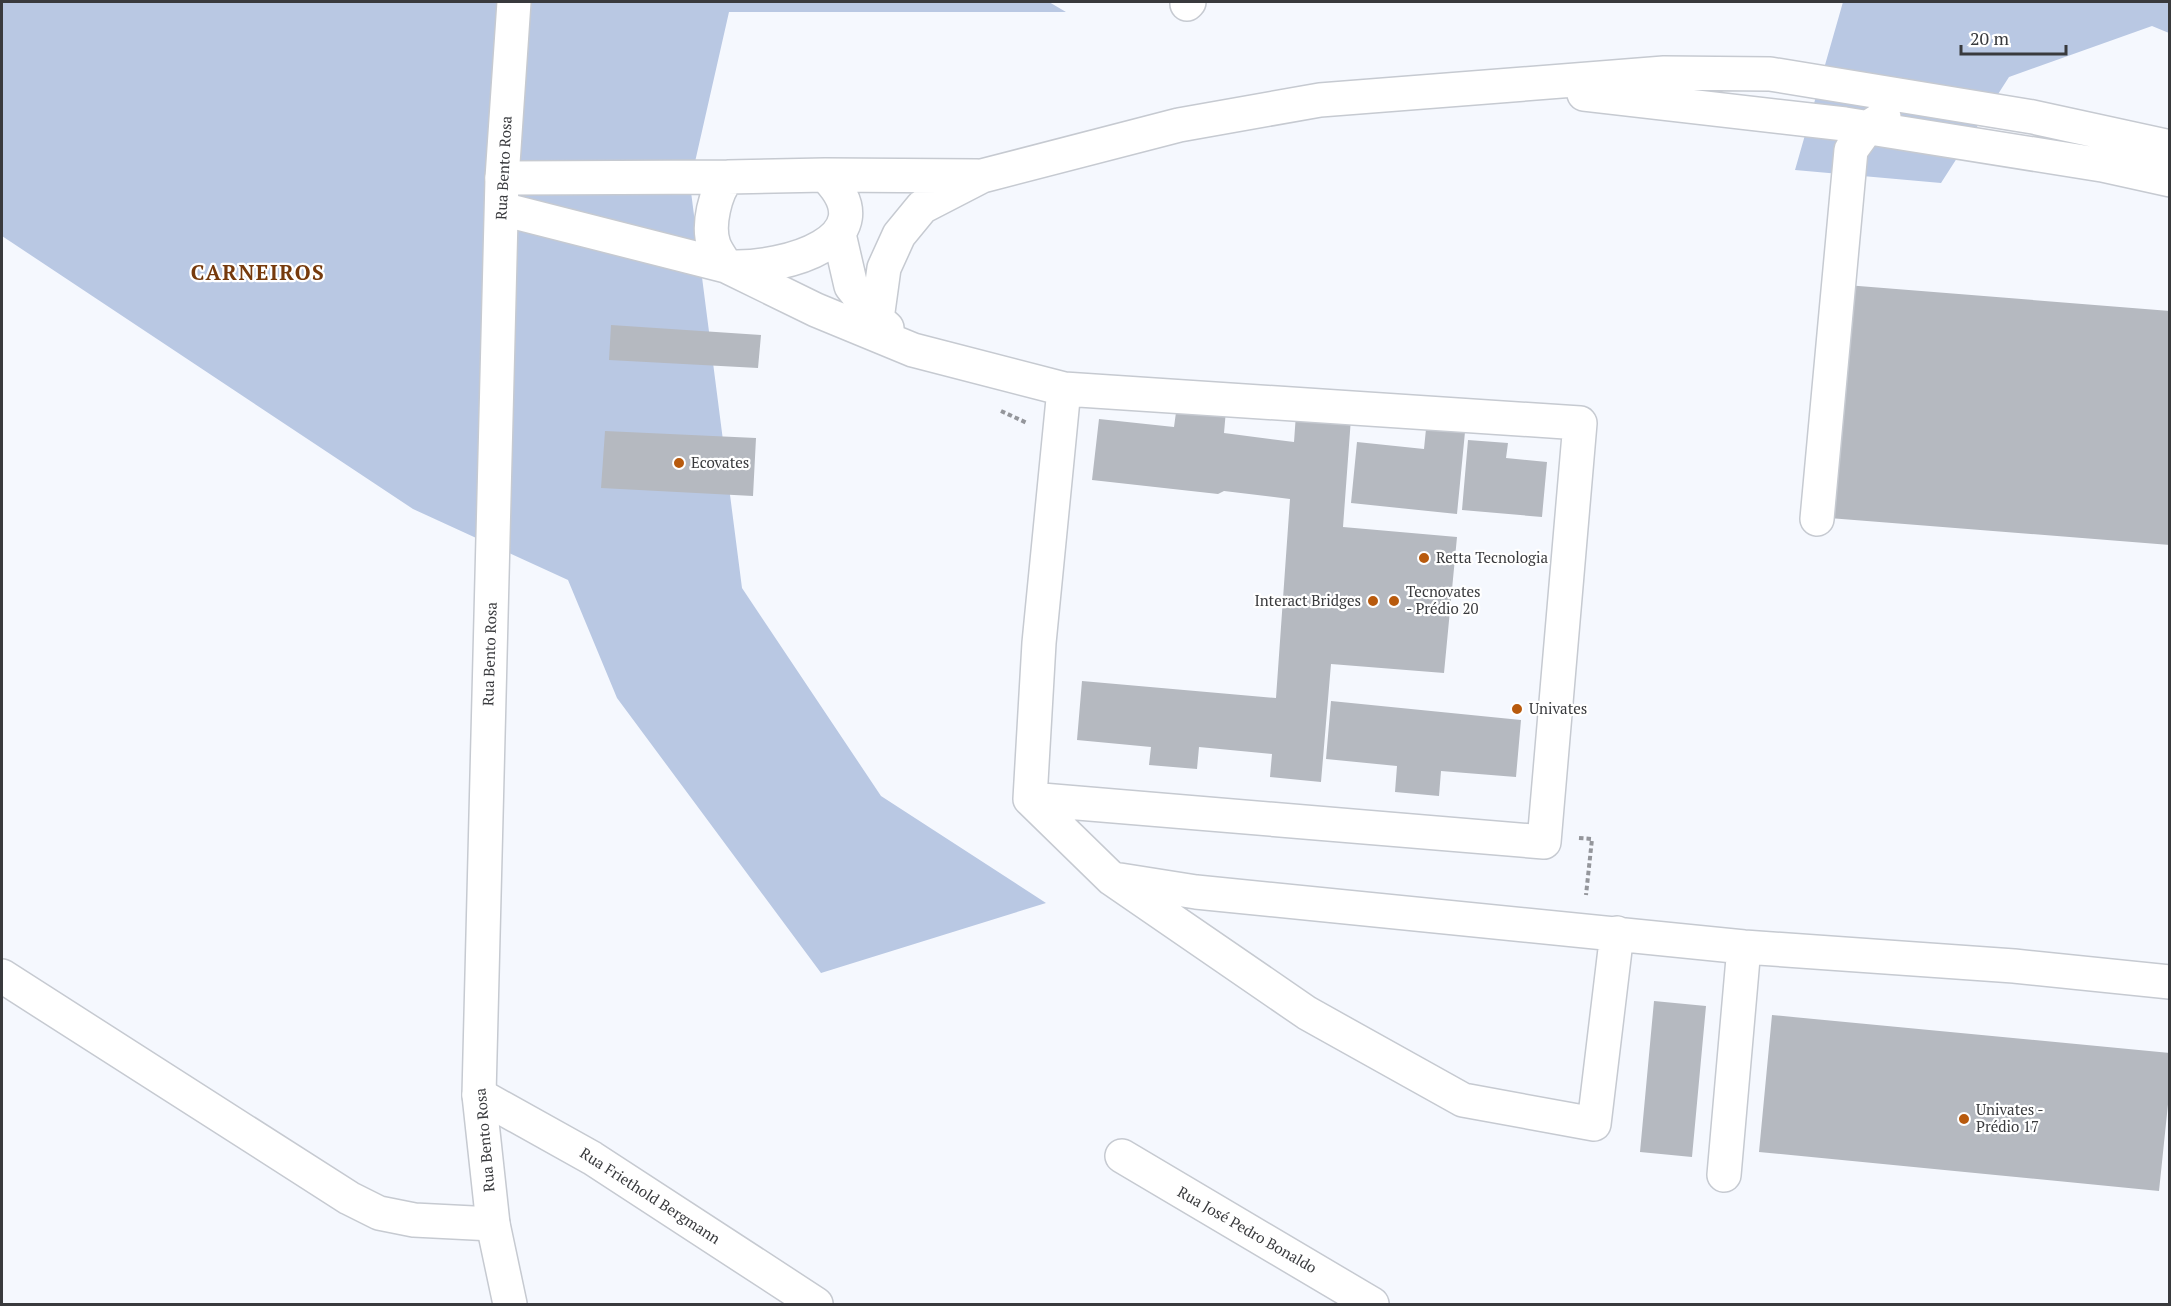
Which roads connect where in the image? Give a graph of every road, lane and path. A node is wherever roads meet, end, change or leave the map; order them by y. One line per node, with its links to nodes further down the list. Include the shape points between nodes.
1 (514, 2): 10 (main road, Rua Bento Rosa)
2 (1510, 86): 3 (main road, via 1664,74 1770,74); 4 (main road); 7 (main road, via 1320,100 1179,125)
3 (1915, 97): 4 (main road); 5 (main road, via 2033,117)
4 (1867, 128): 9 (main road, via 2102,165); 18 (main road, via 1851,150)
5 (2169, 147)
6 (825, 175): 7 (main road); 8 (main road); 11 (main road, via 842,195 844,222)
7 (982, 176): 13 (main road, via 922,207 899,235 884,268)
8 (728, 177): 10 (main road); 12 (main road, via 717,196 712,229 714,245)
9 (2169, 180)
10 (502, 193): 12 (main road); 27 (main road, Rua Bento Rosa)
11 (839, 234): 12 (main road, via 808,253 778,264); 13 (main road, via 851,286)
12 (726, 266): 14 (main road, via 816,310)
13 (877, 319): 14 (main road)
14 (913, 350): 15 (main road)
15 (1064, 389): 19 (main road, via 1039,642); 19 (main road, via 1580,423 1544,842)
16 (997, 409): 17 (path)
17 (1029, 424)
18 (1817, 519)
19 (1030, 799): 21 (main road)
20 (1573, 838): 22 (path, via 1592,840)
21 (1112, 879): 23 (main road, via 1196,892); 23 (main road, via 1307,1013 1464,1100 1594,1124)
22 (1586, 894)
23 (1617, 933): 24 (main road)
24 (1744, 947): 26 (main road, via 2014,966); 29 (main road)
25 (2, 976): 30 (main road, via 349,1198 379,1213 414,1220)
26 (2169, 982)
27 (479, 1095): 30 (main road, Rua Bento Rosa); 33 (main road, Rua Friethold Bergmann, via 592,1158)
28 (1122, 1156): 31 (main road, Rua José Pedro Bonaldo)
29 (1724, 1175)
30 (493, 1224): 32 (main road, Rua Bento Rosa)
31 (1358, 1301)
32 (510, 1305)
33 (816, 1305)

